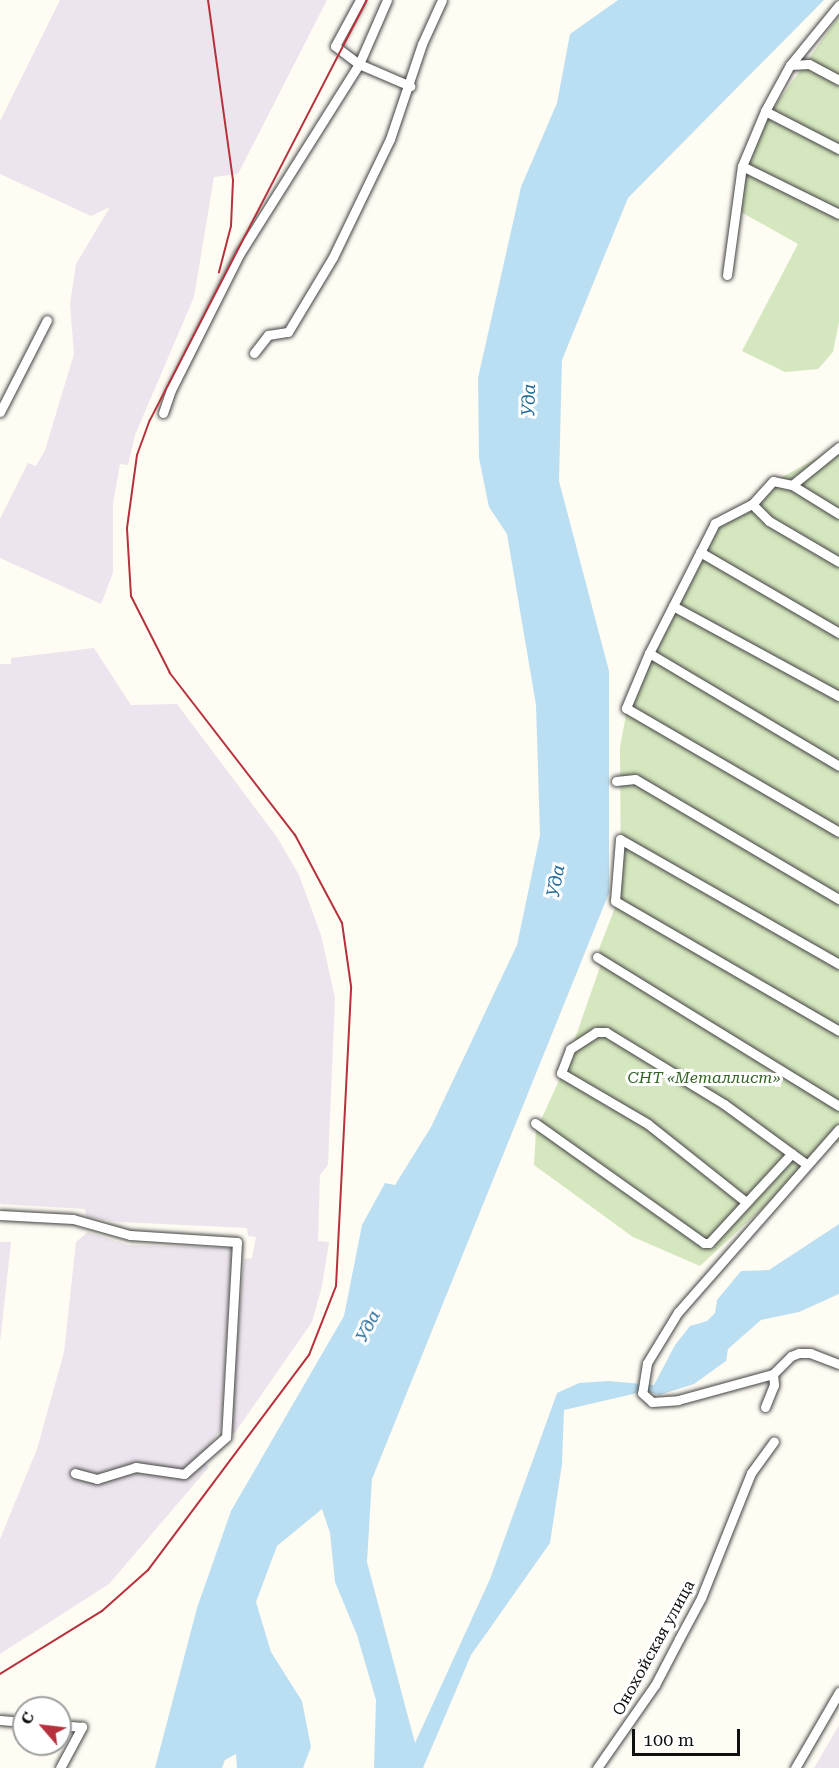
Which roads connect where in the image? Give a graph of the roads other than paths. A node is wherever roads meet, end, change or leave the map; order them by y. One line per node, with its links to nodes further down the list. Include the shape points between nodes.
1 (360, 0): 5 (street, via 335,42 340,52)
2 (387, 0): 5 (street)
3 (442, 0): 8 (street, via 422,44)
4 (837, 10): 6 (street)
5 (360, 64): 8 (street); 17 (street, via 240,253)
6 (790, 65): 7 (street, via 809,64); 9 (street)
7 (839, 80)
8 (410, 86): 15 (street, via 390,139 333,257 288,332 268,334)
9 (765, 111): 10 (street); 11 (street)
10 (839, 149)
11 (742, 166): 12 (street); 13 (street)
12 (839, 214)
13 (727, 275)
14 (47, 320): 16 (street)
15 (254, 353)
16 (0, 412)
17 (163, 413)
18 (839, 447): 19 (street)
19 (792, 485): 20 (street, via 773,481); 21 (street)
20 (752, 504): 22 (street, via 715,523); 23 (street, via 769,521)
21 (839, 514)
22 (700, 552): 24 (street); 25 (street)
23 (839, 562)
24 (673, 606): 26 (street); 27 (street)
25 (839, 633)
26 (649, 653): 28 (street); 30 (street, via 626,708)
27 (839, 696)
28 (839, 766)
29 (616, 781): 31 (street, via 635,779)
30 (839, 832)
31 (839, 899)
32 (597, 957): 35 (street)
33 (839, 964): 34 (street, via 620,839 615,901)
34 (839, 1031)
35 (839, 1107)
36 (535, 1123): 40 (street, via 704,1243 709,1243)
37 (839, 1129): 39 (street)
38 (792, 1153): 39 (street); 40 (street); 40 (street, via 724,1104 606,1032 596,1032 570,1049 561,1073 648,1124)
39 (806, 1164): 43 (street, via 678,1312 658,1341 642,1377 642,1393 652,1402 678,1400)
40 (746, 1202)
41 (0, 1215): 46 (street, via 73,1219 130,1234 237,1242 226,1437 184,1474 136,1467 97,1479)
42 (839, 1364): 43 (street, via 799,1353)
43 (773, 1374): 44 (street, via 774,1385)
44 (765, 1407)
45 (774, 1441): 50 (street, Онохойская улица, via 751,1473 701,1598 679,1640 648,1694)
46 (75, 1473)
47 (839, 1692): 51 (street)
48 (72, 1726): 49 (street, via 82,1727)
49 (72, 1746)
50 (597, 1768)
51 (795, 1768)

